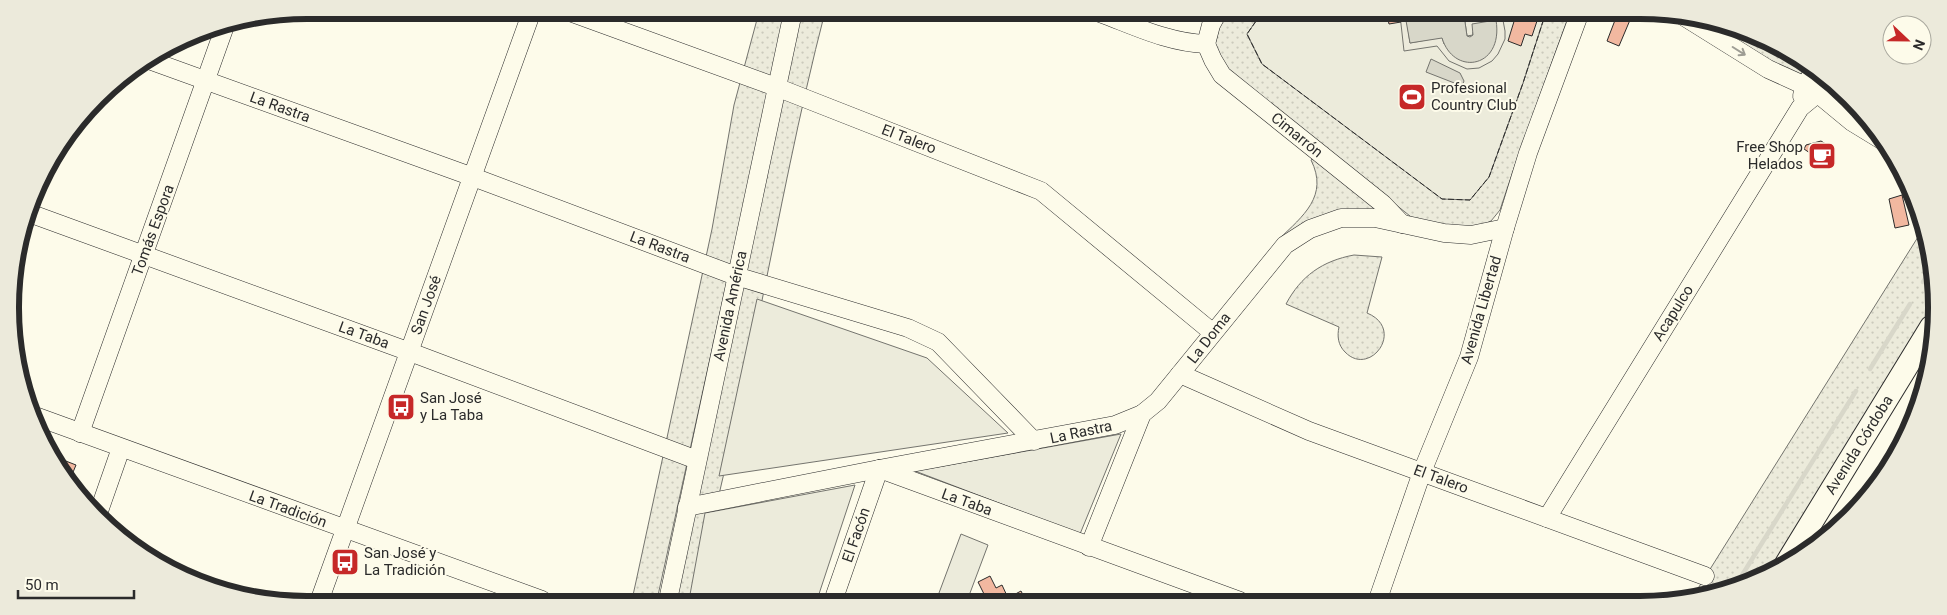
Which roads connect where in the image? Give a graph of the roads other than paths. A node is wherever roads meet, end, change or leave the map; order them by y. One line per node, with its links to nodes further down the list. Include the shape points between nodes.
1 (529, 19): 15 (street, San José)
2 (589, 19): 12 (street, El Talero)
3 (792, 19): 12 (street, Avenida América)
4 (1117, 19): 9 (street, via 1169,38)
5 (1214, 19): 9 (street)
6 (1578, 19): 18 (street, Avenida Libertad, via 1528,153)
7 (1696, 24): 13 (street, one-way to 13, via 1768,69)
8 (224, 32): 11 (street, Tomás Espora)
9 (1206, 44): 17 (street, Cimarrón, via 1222,75 1383,204)
10 (155, 62): 11 (street, La Rastra)
11 (206, 81): 15 (street, La Rastra); 19 (street, Tomás Espora)
12 (776, 87): 20 (street, Avenida América); 21 (street, El Talero, via 1041,191)
13 (1816, 87): 14 (street, via 1852,122); 35 (street, Acapulco)
14 (1870, 133)
15 (473, 176): 20 (street, La Rastra); 23 (street, San José)
16 (34, 215): 19 (street, La Taba)
17 (1402, 224): 18 (street, via 1471,235); 21 (street, La Doma, via 1375,218 1341,218 1310,229 1285,245)
18 (1505, 228): 32 (street, Avenida Libertad, via 1469,357)
19 (144, 255): 23 (street, La Taba); 27 (street, Tomás Espora)
20 (736, 276): 28 (street, La Rastra, via 908,328 938,342); 30 (street, Avenida América)
21 (1212, 332): 24 (street, La Doma)
22 (1927, 334): 37 (main road, Avenida Córdoba)
23 (410, 352): 30 (street, La Taba); 36 (street, San José)
24 (1180, 374): 25 (street, La Doma, via 1158,401); 32 (street, El Talero, via 1309,431)
25 (1142, 414): 28 (street, La Rastra, via 1115,425); 38 (street, La Doma)
26 (41, 418): 27 (street, La Tradición)
27 (80, 433): 29 (street, La Tradición)
28 (1034, 441): 31 (street)
29 (121, 448): 34 (street); 36 (street, La Tradición)
30 (696, 460): 33 (street, Avenida América)
31 (879, 469): 33 (street); 38 (street, La Taba); 43 (street, El Facón)
32 (1422, 472): 35 (street, El Talero); 45 (street, Avenida Libertad)
33 (687, 507): 42 (street, Avenida América)
34 (99, 508)
35 (1546, 518): 39 (street, El Talero)
36 (345, 530): 40 (street, San José); 41 (street, La Tradición)
37 (1808, 540)
38 (1089, 547): 44 (street, La Taba)
39 (1705, 576)
40 (321, 596)
41 (531, 596)
42 (669, 596)
43 (834, 596)
44 (1226, 596)
45 (1379, 596)

